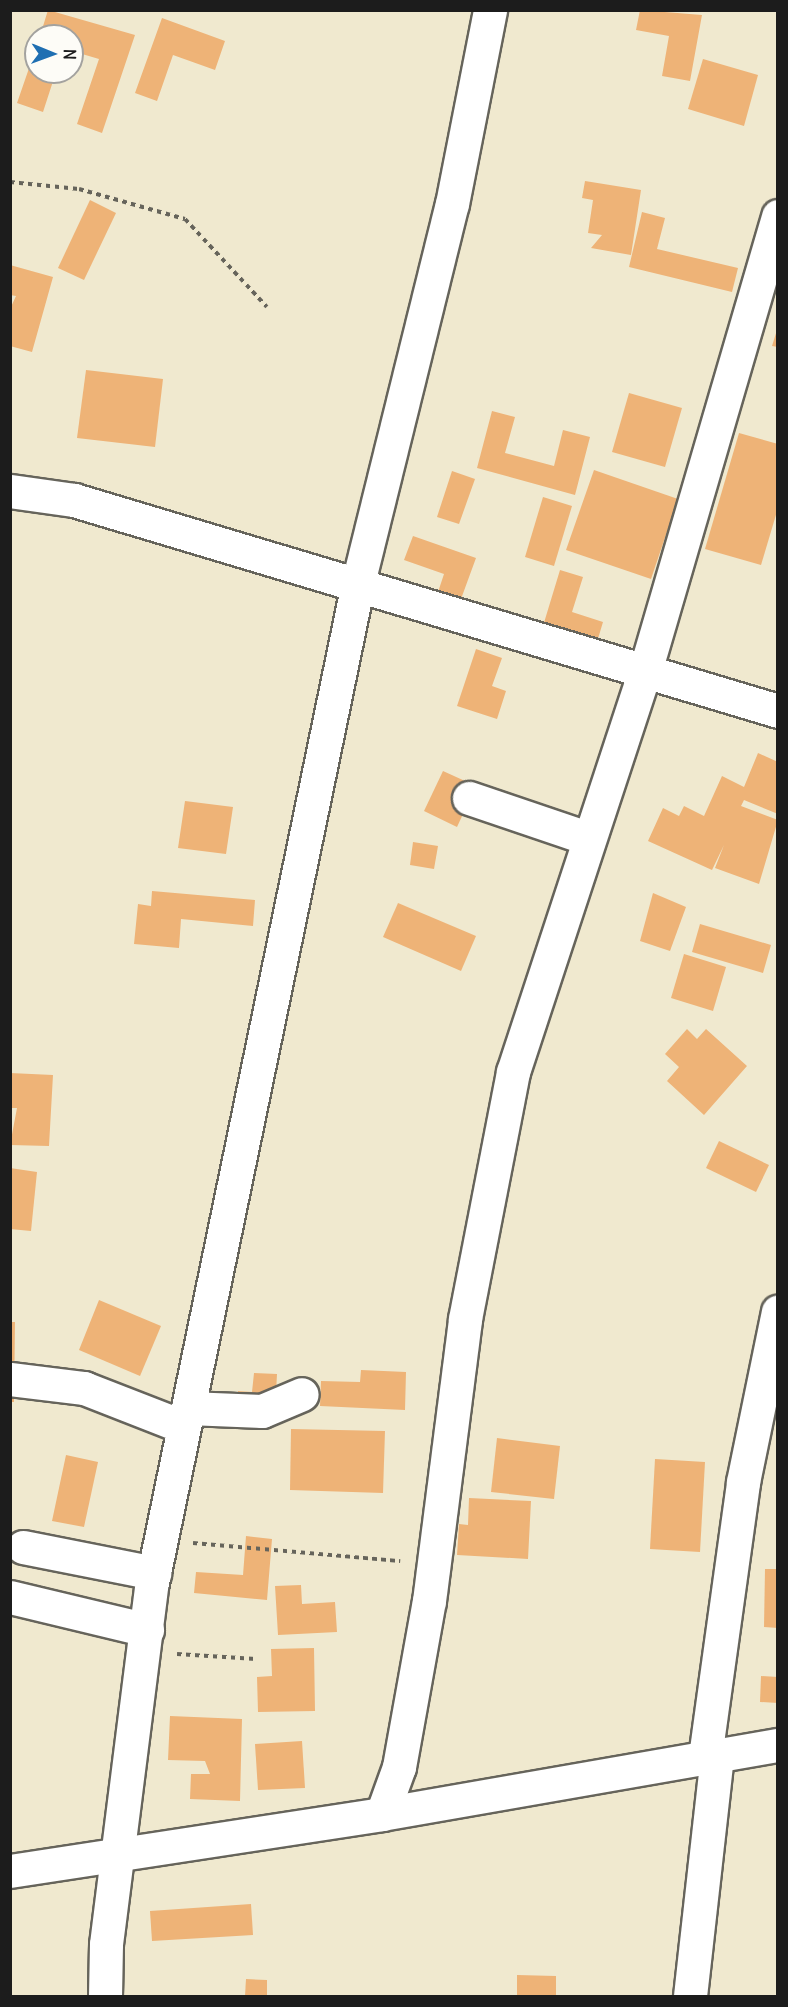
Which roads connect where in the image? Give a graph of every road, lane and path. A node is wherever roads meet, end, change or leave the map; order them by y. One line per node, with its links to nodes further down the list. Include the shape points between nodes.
1 (490, 10): 6 (street, via 452,204)
2 (10, 182): 4 (path, via 79,189 185,219)
3 (777, 216): 7 (street)
4 (267, 307)
5 (10, 491): 6 (street, via 74,500)
6 (358, 582): 7 (street); 14 (street)
7 (646, 668): 8 (street); 10 (street)
8 (777, 711)
9 (469, 798): 10 (street)
10 (587, 838): 17 (street, via 513,1072 484,1198)
11 (777, 1312): 23 (street, via 743,1482)
12 (10, 1379): 14 (street, via 84,1388)
13 (302, 1395): 14 (street, via 262,1411)
14 (186, 1418): 15 (street)
15 (161, 1539): 17 (path, via 378,1561 417,1558); 18 (street)
16 (22, 1547): 18 (street)
17 (438, 1549): 24 (street, via 399,1767)
18 (154, 1572): 20 (street)
19 (10, 1597): 20 (street)
20 (145, 1642): 21 (path); 25 (street)
21 (256, 1659)
22 (777, 1745): 23 (street)
23 (711, 1756): 24 (street); 28 (street)
24 (382, 1815): 25 (street)
25 (117, 1854): 26 (street); 27 (street)
26 (10, 1871)
27 (105, 1996)
28 (690, 1996)

